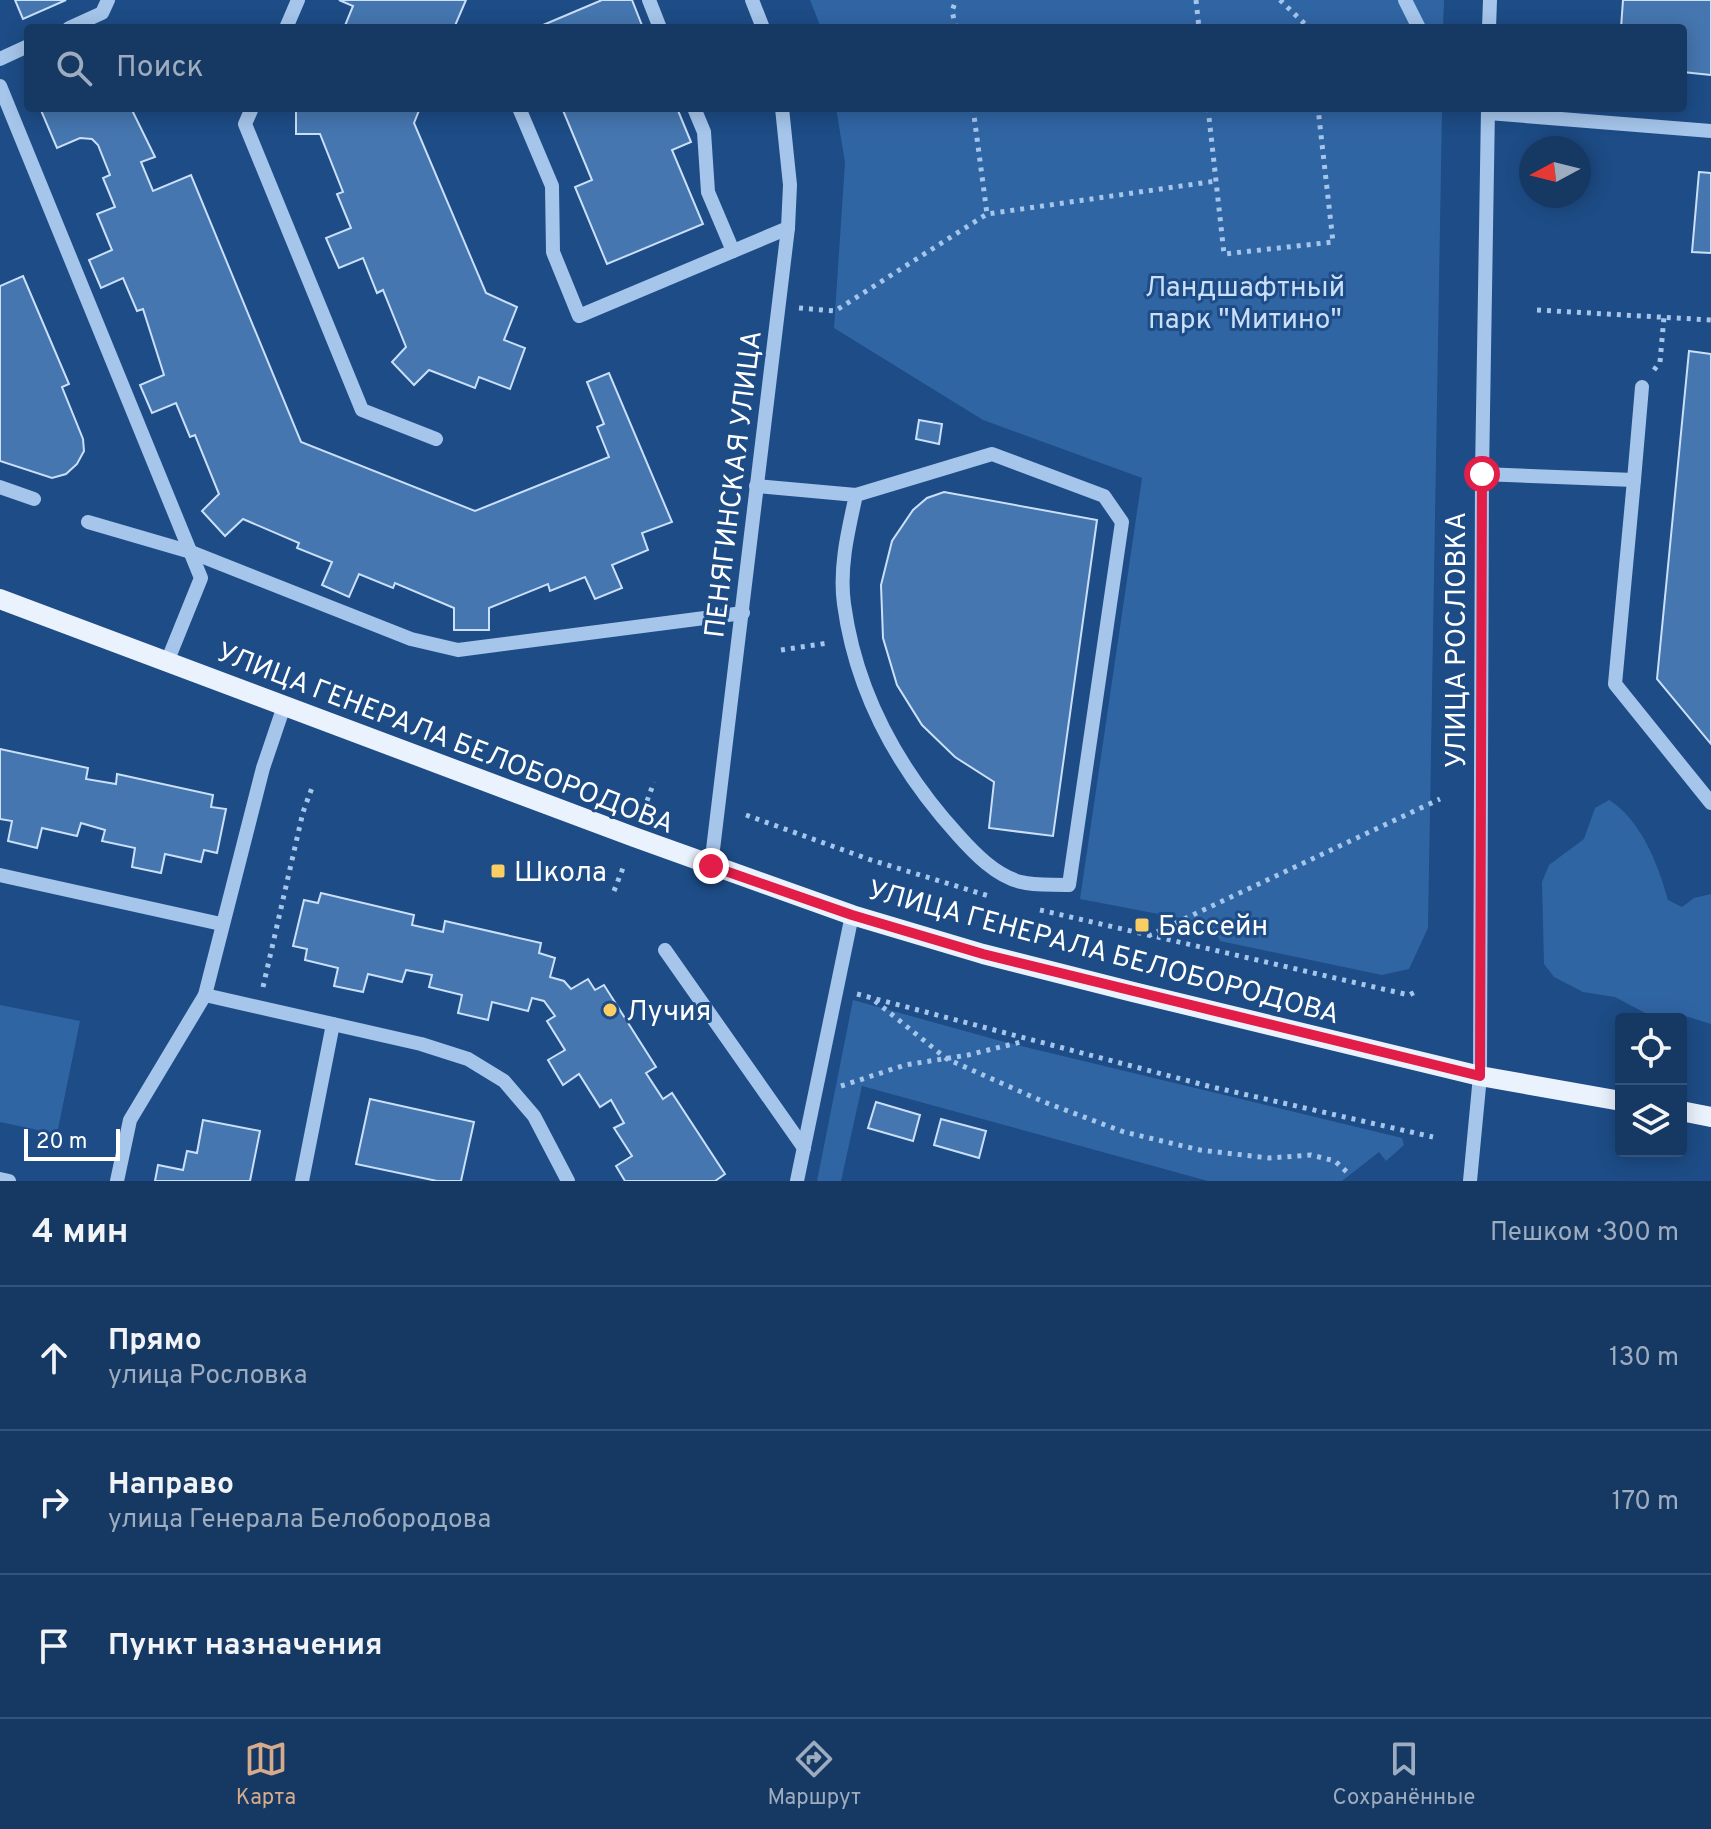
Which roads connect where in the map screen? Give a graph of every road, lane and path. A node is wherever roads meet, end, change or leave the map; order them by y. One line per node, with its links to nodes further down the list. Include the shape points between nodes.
1 (108, 0): 10 (street, via 102,13)
2 (298, 0): 11 (street)
3 (649, 0): 12 (street)
4 (752, 0): 13 (street)
5 (956, 0): 14 (path)
6 (1196, 0): 15 (path)
7 (1280, 0): 16 (path)
8 (1405, 0): 17 (street)
9 (1490, 0): 18 (street)
10 (78, 24)
11 (288, 24)
12 (658, 24)
13 (761, 24)
14 (955, 24)
15 (1199, 24)
16 (1305, 24)
17 (1417, 24)
18 (1489, 24)
19 (24, 48): 20 (street)
20 (0, 59)
21 (0, 86): 49 (street)
22 (250, 112): 41 (street, via 245,124 362,410)
23 (521, 112): 35 (street, via 552,186 553,252 579,316)
24 (696, 112): 35 (street, via 704,132 708,192)
25 (782, 112): 34 (street, ПЕНЯГИНСКАЯ УЛИЦА, via 790,185)
26 (974, 112): 33 (path)
27 (1208, 112): 32 (path)
28 (1318, 112): 32 (path, via 1333,242 1224,254)
29 (1488, 112): 42 (street, УЛИЦА РОСЛОВКА)
30 (1499, 112): 31 (street)
31 (1711, 131)
32 (1216, 181): 33 (path)
33 (987, 214): 36 (path, via 835,311)
34 (788, 228): 35 (street); 44 (street, ПЕНЯГИНСКАЯ УЛИЦА)
35 (733, 251)
36 (796, 308)
37 (1537, 310): 38 (path)
38 (1664, 317): 39 (path); 40 (path, via 1660,362)
39 (1711, 320)
40 (1642, 387): 43 (street)
41 (436, 439)
42 (1482, 474): 43 (street); 80 (street, УЛИЦА РОСЛОВКА)
43 (1634, 480): 60 (street, via 1615,684)
44 (756, 486): 46 (street); 51 (street, ПЕНЯГИНСКАЯ УЛИЦА)
45 (0, 487): 47 (street)
46 (856, 495): 52 (street, via 844,549 843,601); 52 (street, via 992,454 1104,496 1122,522 1069,885 1020,882 991,867 922,795 882,729 856,668)
47 (34, 499)
48 (88, 522): 49 (street)
49 (191, 552): 51 (street, via 411,639 458,650); 54 (street, via 201,578)
50 (0, 599): 54 (main road, УЛИЦА ГЕНЕРАЛА БЕЛОБОРОДОВА)
51 (743, 613): 62 (street, ПЕНЯГИНСКАЯ УЛИЦА)
52 (851, 640): 53 (path)
53 (781, 650)
54 (167, 662): 55 (main road, УЛИЦА ГЕНЕРАЛА БЕЛОБОРОДОВА)
55 (284, 706): 62 (main road, УЛИЦА ГЕНЕРАЛА БЕЛОБОРОДОВА); 69 (street)
56 (654, 782): 59 (path)
57 (313, 785): 76 (path)
58 (1440, 799): 70 (path)
59 (647, 801)
60 (1711, 803)
61 (746, 815): 66 (path)
62 (711, 866): 68 (main road, УЛИЦА ГЕНЕРАЛА БЕЛОБОРОДОВА)
63 (623, 868): 65 (path)
64 (0, 875): 69 (street)
65 (614, 891)
66 (1005, 901)
67 (1034, 908): 70 (path)
68 (852, 915): 72 (street); 80 (main road, УЛИЦА ГЕНЕРАЛА БЕЛОБОРОДОВА, via 1081,979)
69 (221, 924): 74 (street)
70 (1148, 936): 73 (path, via 1409,995)
71 (665, 950): 86 (street)
72 (837, 988): 75 (path); 81 (street)
73 (1419, 990)
74 (205, 995): 76 (street); 90 (street, via 130,1120)
75 (872, 998): 78 (path); 79 (path)
76 (258, 1007): 77 (street)
77 (333, 1024): 91 (street); 92 (street, via 468,1059 504,1081 534,1116)
78 (1026, 1041): 79 (path); 85 (path)
79 (947, 1059): 81 (path, via 867,1075); 87 (path, via 1124,1132 1200,1150 1269,1158 1311,1155 1335,1161)
80 (1480, 1076): 82 (main road, УЛИЦА ГЕНЕРАЛА БЕЛОБОРОДОВА); 94 (street, УЛИЦА РОСЛОВКА)
81 (813, 1100): 86 (street)
82 (1615, 1100)
83 (1687, 1112): 84 (main road)
84 (1711, 1117)
85 (1433, 1137)
86 (804, 1148): 93 (street)
87 (1350, 1175)
88 (0, 1179): 89 (street)
89 (9, 1181)
90 (117, 1181)
91 (302, 1181)
92 (568, 1181)
93 (797, 1181)
94 (1470, 1181)

